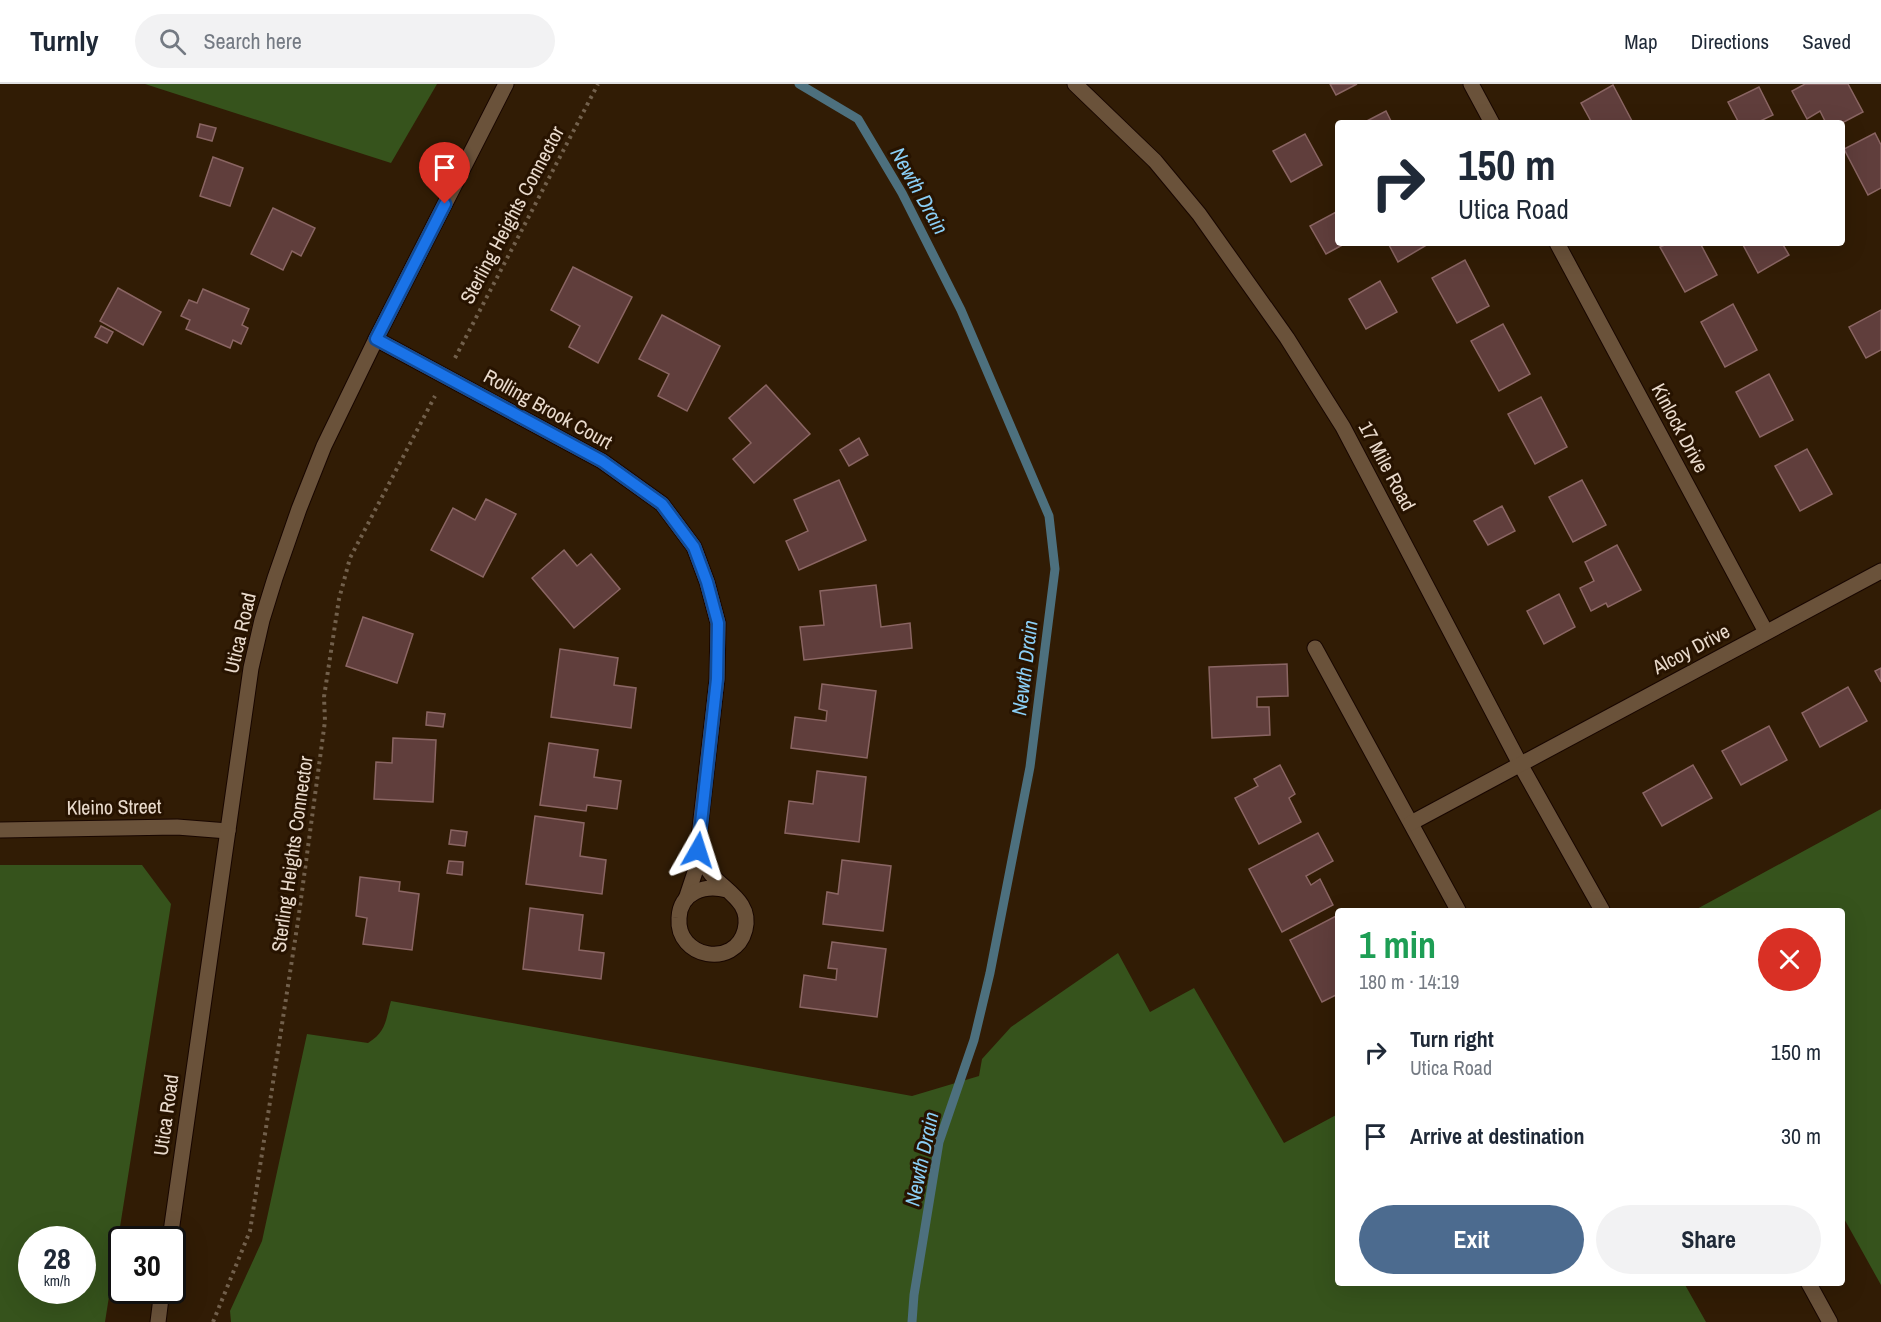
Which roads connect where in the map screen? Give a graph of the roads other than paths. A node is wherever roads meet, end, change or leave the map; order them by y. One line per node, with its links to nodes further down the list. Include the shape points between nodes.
1 (506, 84): 6 (street, Utica Road)
2 (1075, 84): 10 (street, 17 Mile Road, via 1155,161 1199,214 1287,338 1343,427)
3 (1471, 84): 4 (street)
4 (1490, 120)
5 (1559, 246): 8 (street, Kinlock Drive)
6 (376, 339): 13 (street, Utica Road, via 324,446 262,620); 14 (street, Rolling Brook Court, via 602,461 662,504 694,547 718,623 717,679)
7 (1881, 571): 8 (street, Alcoy Drive)
8 (1766, 632): 10 (street, Alcoy Drive)
9 (1315, 648): 11 (street)
10 (1520, 764): 11 (street, Alcoy Drive); 18 (street, 17 Mile Road)
11 (1410, 823): 17 (street)
12 (0, 830): 13 (street, Kleino Street, via 177,827)
13 (228, 831): 19 (street, Utica Road)
14 (698, 850): 15 (street, Rolling Brook Court); 16 (street, Rolling Brook Court)
15 (726, 890): 16 (street, via 705,888); 16 (street, Rolling Brook Court, via 743,905 746,926 743,937 726,953 703,954 685,941 678,919)
16 (686, 899)
17 (1457, 908)
18 (1601, 908)
19 (172, 1226)
20 (1810, 1286): 23 (street)
21 (160, 1304): 22 (street)
22 (158, 1322)
23 (1830, 1322)

